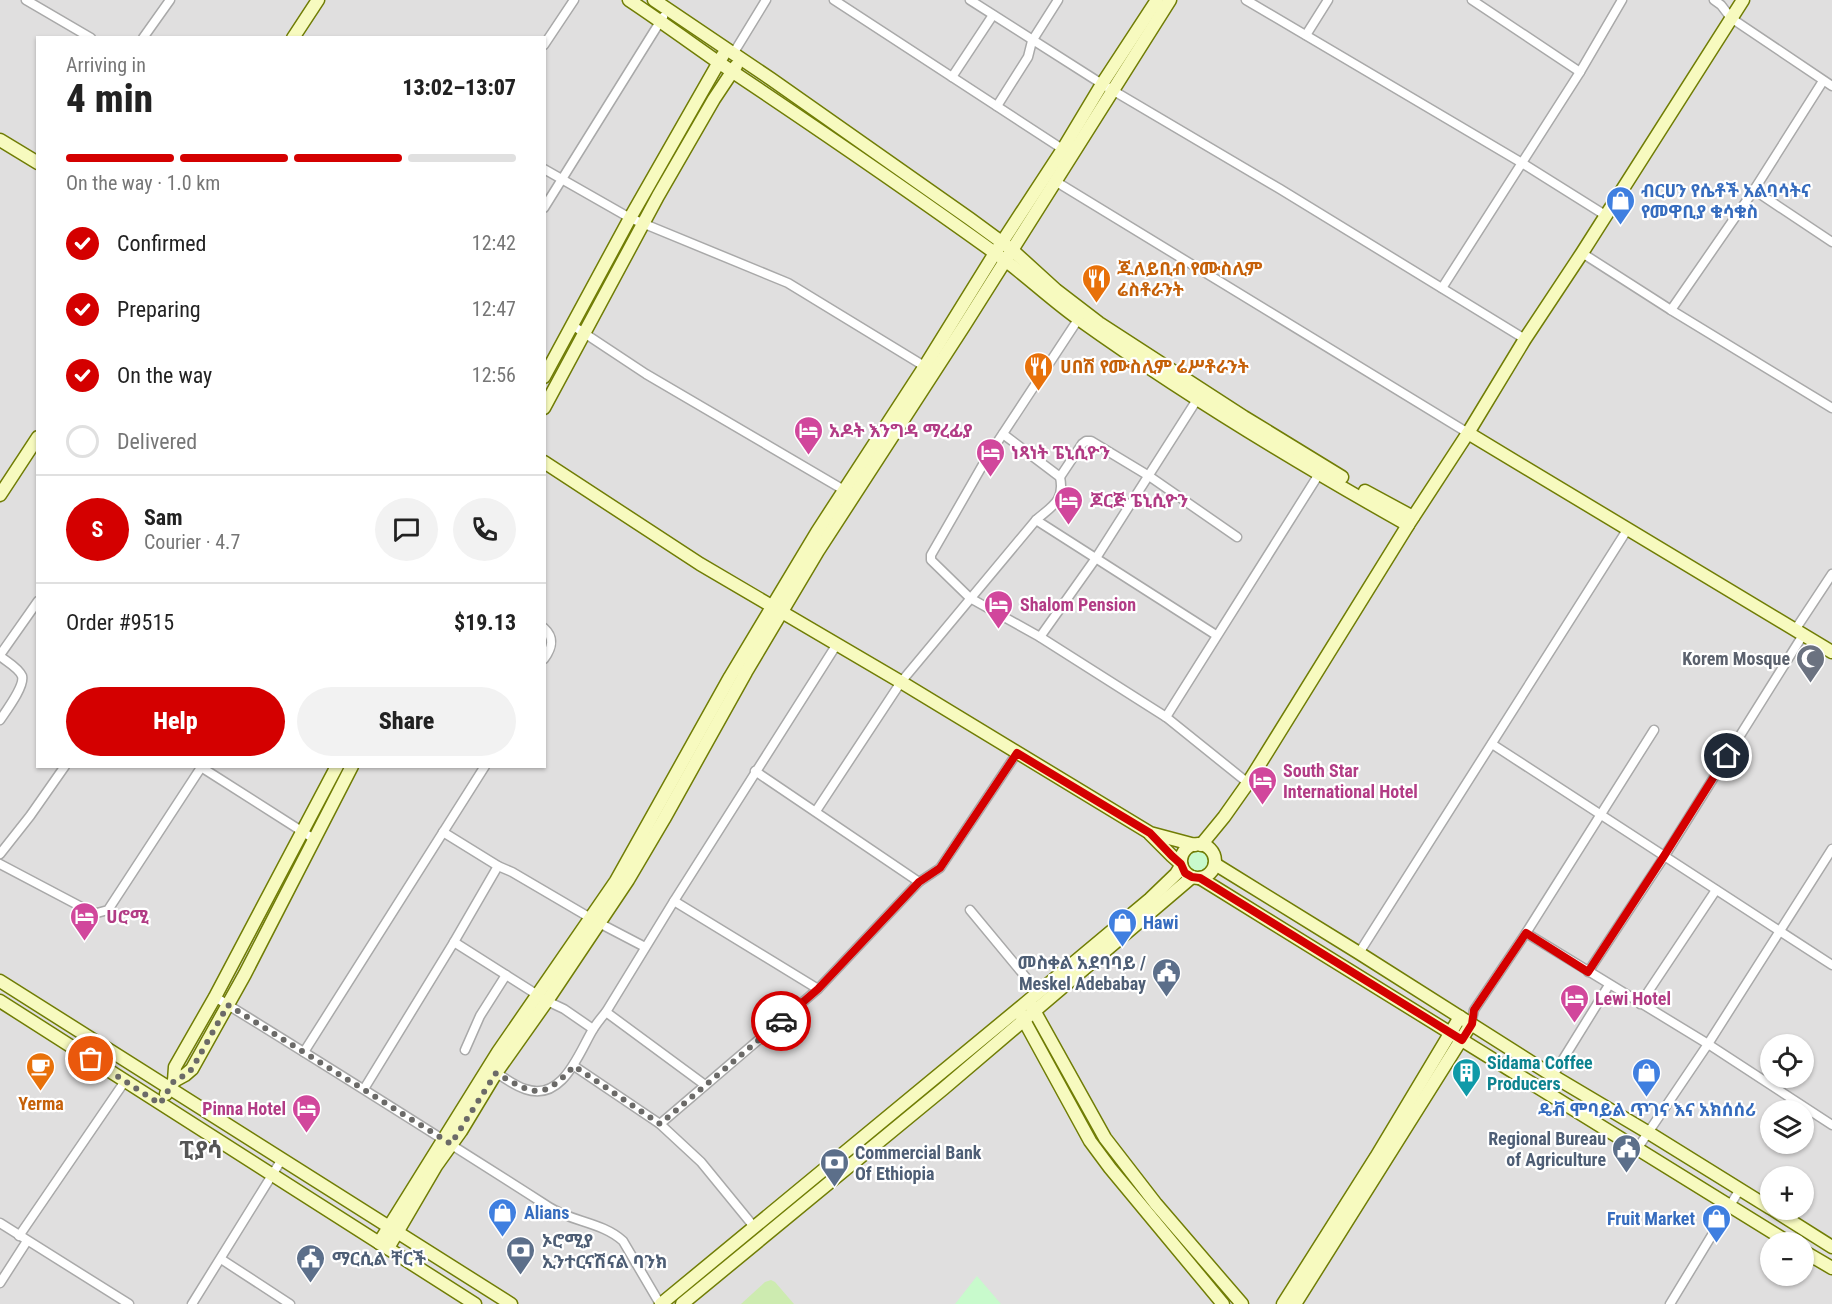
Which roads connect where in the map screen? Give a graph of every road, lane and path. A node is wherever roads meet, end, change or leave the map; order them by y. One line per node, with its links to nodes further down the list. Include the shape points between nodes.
1 (26, 0): 24 (street)
2 (170, 0): 25 (street)
3 (318, 0): 26 (street)
4 (574, 0): 28 (street)
5 (629, 0): 22 (street)
6 (654, 0): 19 (street)
7 (766, 0): 29 (street)
8 (834, 0): 33 (street)
9 (970, 0): 20 (street)
10 (1058, 0): 27 (street)
11 (1157, 0): 36 (street)
12 (1170, 0): 36 (street)
13 (1246, 0): 23 (street)
14 (1328, 0): 23 (street)
15 (1472, 0): 32 (street)
16 (1622, 0): 32 (street)
17 (1714, 0): 21 (street)
18 (1743, 0): 21 (street)
19 (668, 10): 22 (street); 29 (street)
20 (993, 15): 27 (street); 33 (street)
21 (1731, 18): 34 (street); 49 (street)
22 (660, 20): 30 (street); 45 (street)
23 (1306, 35): 43 (street)
24 (88, 36)
25 (144, 36)
26 (294, 36)
27 (1032, 41): 36 (street); 37 (street, via 1028,57)
28 (546, 42)
29 (733, 54): 30 (street); 31 (street); 39 (street)
30 (719, 62): 31 (street); 50 (street)
31 (733, 71): 41 (street); 51 (street)
32 (1580, 72): 43 (street)
33 (952, 77): 37 (street)
34 (1823, 81): 35 (street); 47 (street)
35 (1832, 86)
36 (1108, 87): 40 (street); 55 (street)
37 (997, 106): 40 (street)
38 (0, 140): 42 (street)
39 (860, 142): 41 (street); 53 (street, via 923,185)
40 (1067, 152): 46 (street); 53 (street)
41 (852, 153): 53 (street)
42 (36, 162)
43 (1521, 163): 49 (street); 55 (street)
44 (546, 170): 45 (street)
45 (562, 180): 48 (street); 50 (street)
46 (1055, 181): 53 (street); 66 (street)
47 (1754, 190): 52 (street); 56 (street)
48 (546, 205)
49 (1605, 215): 54 (street)
50 (630, 218): 51 (street); 58 (street)
51 (645, 224): 59 (street); 61 (street, via 788,283)
52 (1832, 242)
53 (1003, 251): 57 (street); 61 (street)
54 (1582, 253): 56 (street); 60 (street)
55 (1442, 288): 60 (street)
56 (1671, 310): 65 (street)
57 (1081, 315): 63 (street); 67 (street); 76 (street)
58 (572, 325): 59 (street); 62 (street)
59 (585, 333): 64 (street); 73 (street, via 646,374)
60 (1524, 339): 66 (street)
61 (930, 369): 73 (street)
62 (546, 373)
63 (1198, 398): 70 (street); 71 (street)
64 (546, 404)
65 (1832, 408)
66 (1468, 433): 76 (street); 77 (street)
67 (1003, 434): 72 (street); 81 (street, via 932,555 932,562)
68 (36, 440): 74 (street)
69 (546, 464): 83 (street, via 700,564)
70 (1319, 474): 76 (street); 86 (street)
71 (1149, 476): 72 (street, via 1089,441 1082,444); 78 (street); 79 (street)
72 (1060, 477): 75 (street, via 1062,492 1057,502)
73 (849, 493): 83 (street, via 818,551)
74 (0, 495)
75 (1036, 520): 79 (street); 81 (street)
76 (1411, 521): 105 (street)
77 (1627, 530): 85 (street); 96 (street)
78 (1237, 537)
79 (1096, 558): 86 (street); 87 (street)
80 (1832, 574): 85 (street)
81 (970, 598): 87 (street); 92 (street)
82 (36, 604): 90 (street)
83 (778, 609): 88 (street); 126 (street, via 658,829 628,880)
84 (546, 630): 91 (street, via 552,643)
85 (1799, 632): 89 (street); 116 (street)
86 (1216, 635): 93 (street)
87 (1040, 637): 93 (street)
88 (837, 644): 92 (street); 104 (street)
89 (1832, 652)
90 (0, 655): 94 (street, via 22,678)
91 (546, 656)
92 (901, 682): 97 (street); 106 (street)
93 (1166, 717): 105 (street)
94 (0, 720)
95 (1654, 730): 107 (street)
96 (1492, 744): 107 (street); 131 (street)
97 (1017, 753): 111 (street); 122 (street, via 947,859)
98 (64, 768): 115 (street)
99 (201, 768): 118 (street, via 108,910 91,912)
100 (204, 768): 109 (street)
101 (336, 768): 109 (street)
102 (351, 768): 112 (street)
103 (481, 768): 110 (street)
104 (755, 771): 106 (street); 124 (street)
105 (1248, 783): 108 (street)
106 (816, 811): 122 (street)
107 (1600, 815): 116 (street); 128 (street)
108 (1224, 817): 113 (street); 117 (street)
109 (302, 832): 112 (street); 139 (street)
110 (443, 832): 120 (street); 155 (street)
111 (1150, 833): 113 (street); 119 (street)
112 (314, 839): 143 (street)
113 (1198, 845): 117 (street); 119 (street, via 1185,851)
114 (1832, 849): 127 (street)
115 (0, 855)
116 (1664, 856): 123 (street); 133 (street)
117 (1213, 858): 121 (street, via 1211,872); 131 (street)
118 (0, 864)
119 (1181, 865): 121 (street, via 1185,873); 138 (street, via 1150,899)
120 (498, 866): 126 (street); 129 (street)
121 (1196, 878): 144 (street); 151 (street)
122 (919, 882): 137 (street)
123 (1716, 890): 127 (street); 142 (street)
124 (674, 901): 130 (street); 137 (street)
125 (970, 910): 138 (street)
126 (595, 921): 130 (street); 140 (street)
127 (1779, 931): 132 (street); 153 (street)
128 (1526, 933): 133 (street); 145 (street)
129 (454, 942): 134 (street); 162 (street)
130 (645, 947): 146 (street)
131 (1359, 953): 148 (street)
132 (1832, 965)
133 (1588, 972): 136 (street)
134 (506, 975): 140 (street); 154 (street, via 480,1016)
135 (1, 984): 160 (street)
136 (1609, 985): 142 (street); 158 (street)
137 (818, 989): 161 (street)
138 (1038, 992): 144 (street)
139 (215, 997): 143 (street); 160 (street, via 175,1067)
140 (542, 998): 150 (street); 157 (street); 168 (street)
141 (0, 1001): 159 (street)
142 (1640, 1004): 153 (street)
143 (228, 1005): 155 (street); 160 (street, via 192,1069)
144 (1031, 1006): 147 (street); 195 (street, via 1105,1138)
145 (1474, 1010): 148 (street); 149 (street)
146 (606, 1012): 150 (street); 161 (street)
147 (1021, 1014): 177 (street); 193 (street); 194 (street, via 1090,1141)
148 (1460, 1017): 149 (street); 151 (street)
149 (1472, 1024): 152 (street); 158 (street)
150 (593, 1029): 156 (street)
151 (1450, 1032): 152 (street); 196 (street)
152 (1462, 1040): 163 (street); 197 (street)
153 (1707, 1044): 166 (street); 167 (street)
154 (465, 1050)
155 (304, 1052): 162 (street)
156 (574, 1066): 157 (street, via 560,1082 536,1091 524,1089); 165 (street)
157 (496, 1073): 168 (street)
158 (1553, 1076): 163 (street); 167 (street)
159 (125, 1081): 164 (street); 180 (street)
160 (171, 1085): 164 (street); 170 (street)
161 (705, 1085): 165 (street)
162 (364, 1089): 168 (street)
163 (1544, 1090): 169 (street)
164 (160, 1104): 171 (street)
165 (660, 1124): 177 (street, via 701,1162)
166 (1832, 1125)
167 (1649, 1133): 169 (street); 172 (street)
168 (447, 1141): 178 (street, via 424,1186); 192 (street, via 556,1211 619,1237)
169 (1637, 1149): 174 (street)
170 (282, 1159): 171 (street); 178 (street)
171 (273, 1175): 181 (street); 184 (street)
172 (1740, 1189): 173 (street); 174 (street)
173 (1760, 1202)
174 (1728, 1206): 179 (street); 198 (street)
175 (1789, 1220): 182 (street)
176 (0, 1223): 180 (street)
177 (755, 1228): 192 (street)
178 (393, 1230): 181 (street); 191 (street)
179 (1771, 1232)
180 (23, 1239): 186 (street); 187 (street)
181 (384, 1246): 190 (street)
182 (1832, 1247)
183 (1814, 1257): 185 (street)
184 (221, 1259): 188 (street); 189 (street)
185 (1832, 1268)
186 (0, 1282)
187 (129, 1304)
188 (192, 1304)
189 (290, 1304)
190 (475, 1304)
191 (511, 1304)
192 (661, 1304)
193 (682, 1304)
194 (1223, 1304)
195 (1242, 1304)
196 (1282, 1304)
197 (1295, 1304)
198 (1670, 1304)

